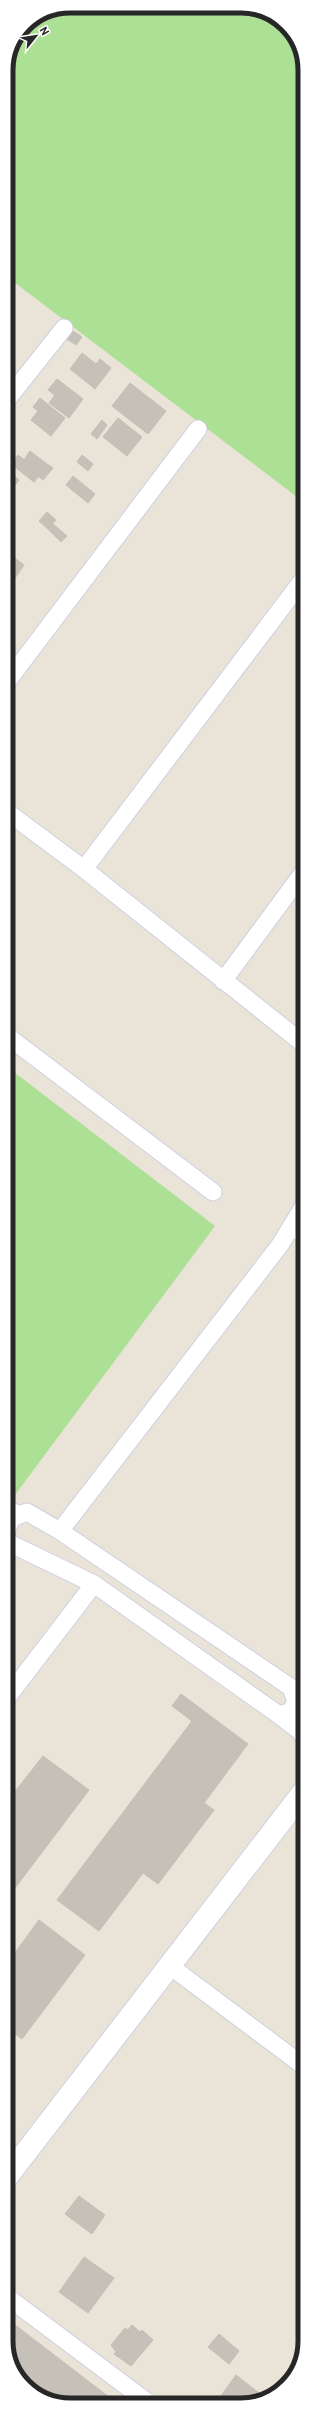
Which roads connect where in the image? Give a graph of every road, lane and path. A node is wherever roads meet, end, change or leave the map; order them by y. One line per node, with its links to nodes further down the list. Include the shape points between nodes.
1 (64, 328): 2 (street)
2 (13, 392)
3 (198, 429): 5 (street)
4 (298, 586): 7 (street)
5 (13, 675)
6 (13, 816): 7 (street)
7 (84, 869): 9 (street)
8 (298, 879): 9 (street)
9 (222, 981): 11 (street)
10 (13, 1040): 12 (street)
11 (298, 1040)
12 (213, 1192)
13 (298, 1216): 14 (street)
14 (293, 1225): 15 (street); 19 (street)
15 (298, 1230)
16 (13, 1507): 17 (lane)
17 (27, 1512): 18 (street); 19 (street)
18 (13, 1518)
19 (60, 1531): 23 (street)
20 (13, 1545): 21 (street)
21 (94, 1584): 22 (street); 25 (street)
22 (13, 1690)
23 (298, 1693)
24 (298, 1697): 25 (street, via 290,1712)
25 (279, 1715): 26 (street)
26 (298, 1730)
27 (298, 1799): 28 (main road)
28 (170, 1966): 29 (street); 30 (main road)
29 (298, 2062)
30 (13, 2169)
31 (13, 2301): 32 (street)
32 (142, 2398)

